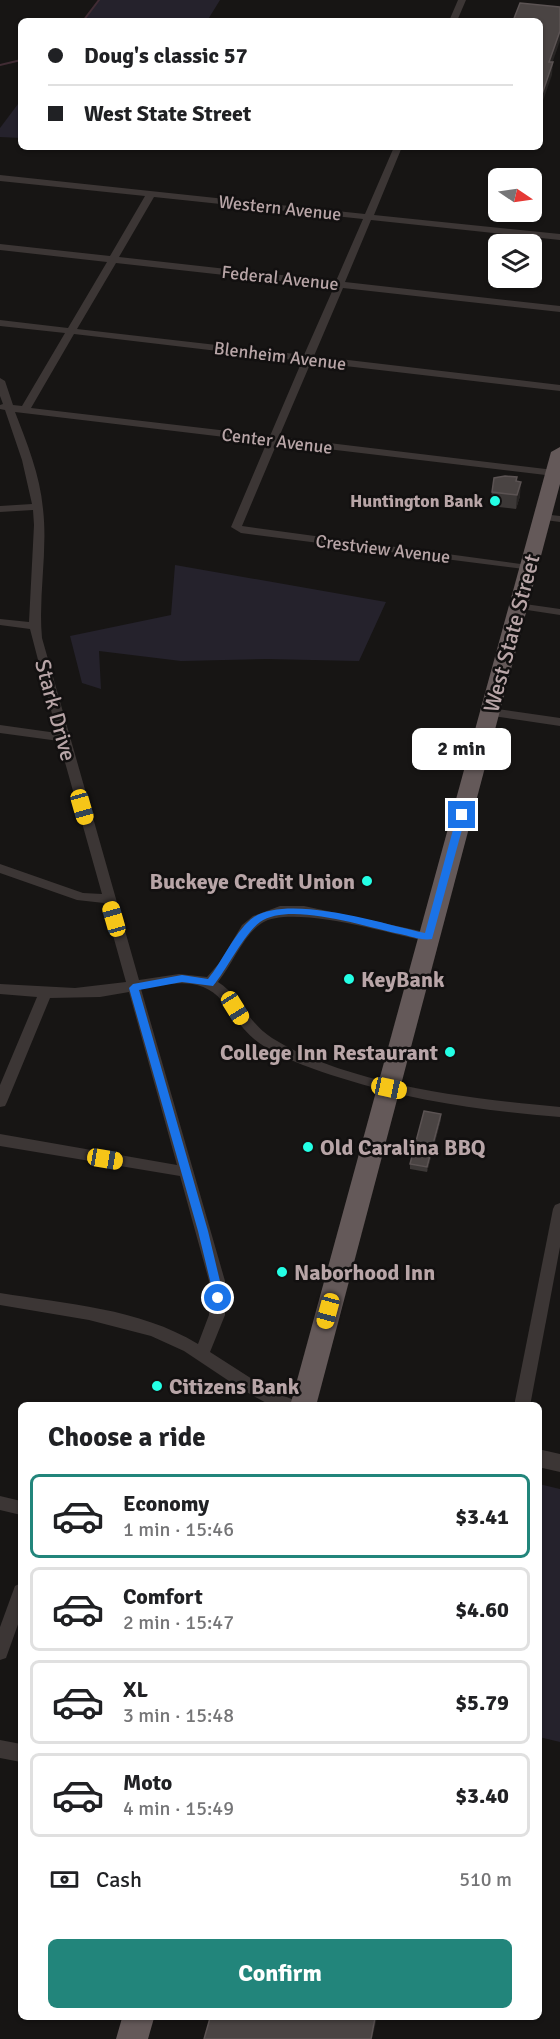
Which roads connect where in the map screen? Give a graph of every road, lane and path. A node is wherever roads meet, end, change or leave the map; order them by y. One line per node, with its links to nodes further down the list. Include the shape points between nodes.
1 (462, 0): 2 (street)
2 (454, 18)
3 (397, 150): 6 (street)
4 (0, 178): 5 (street, Western Avenue)
5 (151, 194): 6 (street, Western Avenue); 9 (street)
6 (368, 217): 7 (street, Western Avenue); 10 (street)
7 (560, 237)
8 (0, 247): 9 (street, Federal Avenue)
9 (113, 260): 10 (street, Federal Avenue); 13 (street)
10 (339, 285): 11 (street, Federal Avenue); 14 (street)
11 (560, 309)
12 (0, 323): 13 (street, Blenheim Avenue)
13 (71, 331): 14 (street, Blenheim Avenue); 18 (street)
14 (308, 359): 16 (street, Blenheim Avenue); 19 (street)
15 (0, 381): 17 (street, Stark Drive)
16 (560, 388)
17 (5, 408): 18 (street, Center Avenue); 21 (street, Stark Drive)
18 (25, 410): 19 (street, Center Avenue)
19 (273, 441): 20 (street, Center Avenue); 24 (street, Crestview Avenue, via 238,528)
20 (557, 462): 23 (highway, West State Street)
21 (38, 507): 22 (street); 28 (street, Stark Drive)
22 (0, 509)
23 (551, 518): 24 (highway, West State Street)
24 (528, 568): 25 (highway, West State Street)
25 (518, 606): 26 (street); 29 (highway, West State Street)
26 (560, 612)
27 (0, 622): 28 (street)
28 (35, 626): 32 (street, Stark Drive)
29 (489, 712): 30 (street); 35 (highway, West State Street)
30 (560, 722)
31 (0, 729): 32 (street)
32 (63, 738): 34 (street, Stark Drive)
33 (0, 868): 34 (street, via 82,897)
34 (109, 899): 37 (street, Stark Drive)
35 (429, 937): 36 (street, via 304,911 280,911 247,928); 40 (highway, West State Street)
36 (210, 983): 37 (street, via 182,978); 40 (street, via 227,996 248,1026 273,1045)
37 (133, 988): 39 (street); 44 (street, Stark Drive)
38 (0, 989): 39 (street)
39 (46, 992): 41 (street)
40 (389, 1088): 42 (street); 49 (highway, West State Street)
41 (0, 1102)
42 (560, 1112)
43 (0, 1140): 44 (street)
44 (186, 1171): 47 (street, Stark Drive, via 217,1281 213,1328)
45 (560, 1209): 50 (street)
46 (0, 1299): 47 (street, via 126,1324 172,1338)
47 (202, 1353): 48 (street)
48 (281, 1402)
49 (304, 1402)
50 (523, 1402)
51 (542, 1459): 52 (street)
52 (560, 1463)
53 (0, 1503): 54 (street)
54 (18, 1507)
55 (18, 1600): 56 (street)
56 (0, 1652)
57 (0, 1749): 58 (street)
58 (18, 1752)
59 (137, 2020): 60 (highway)
60 (132, 2039)

